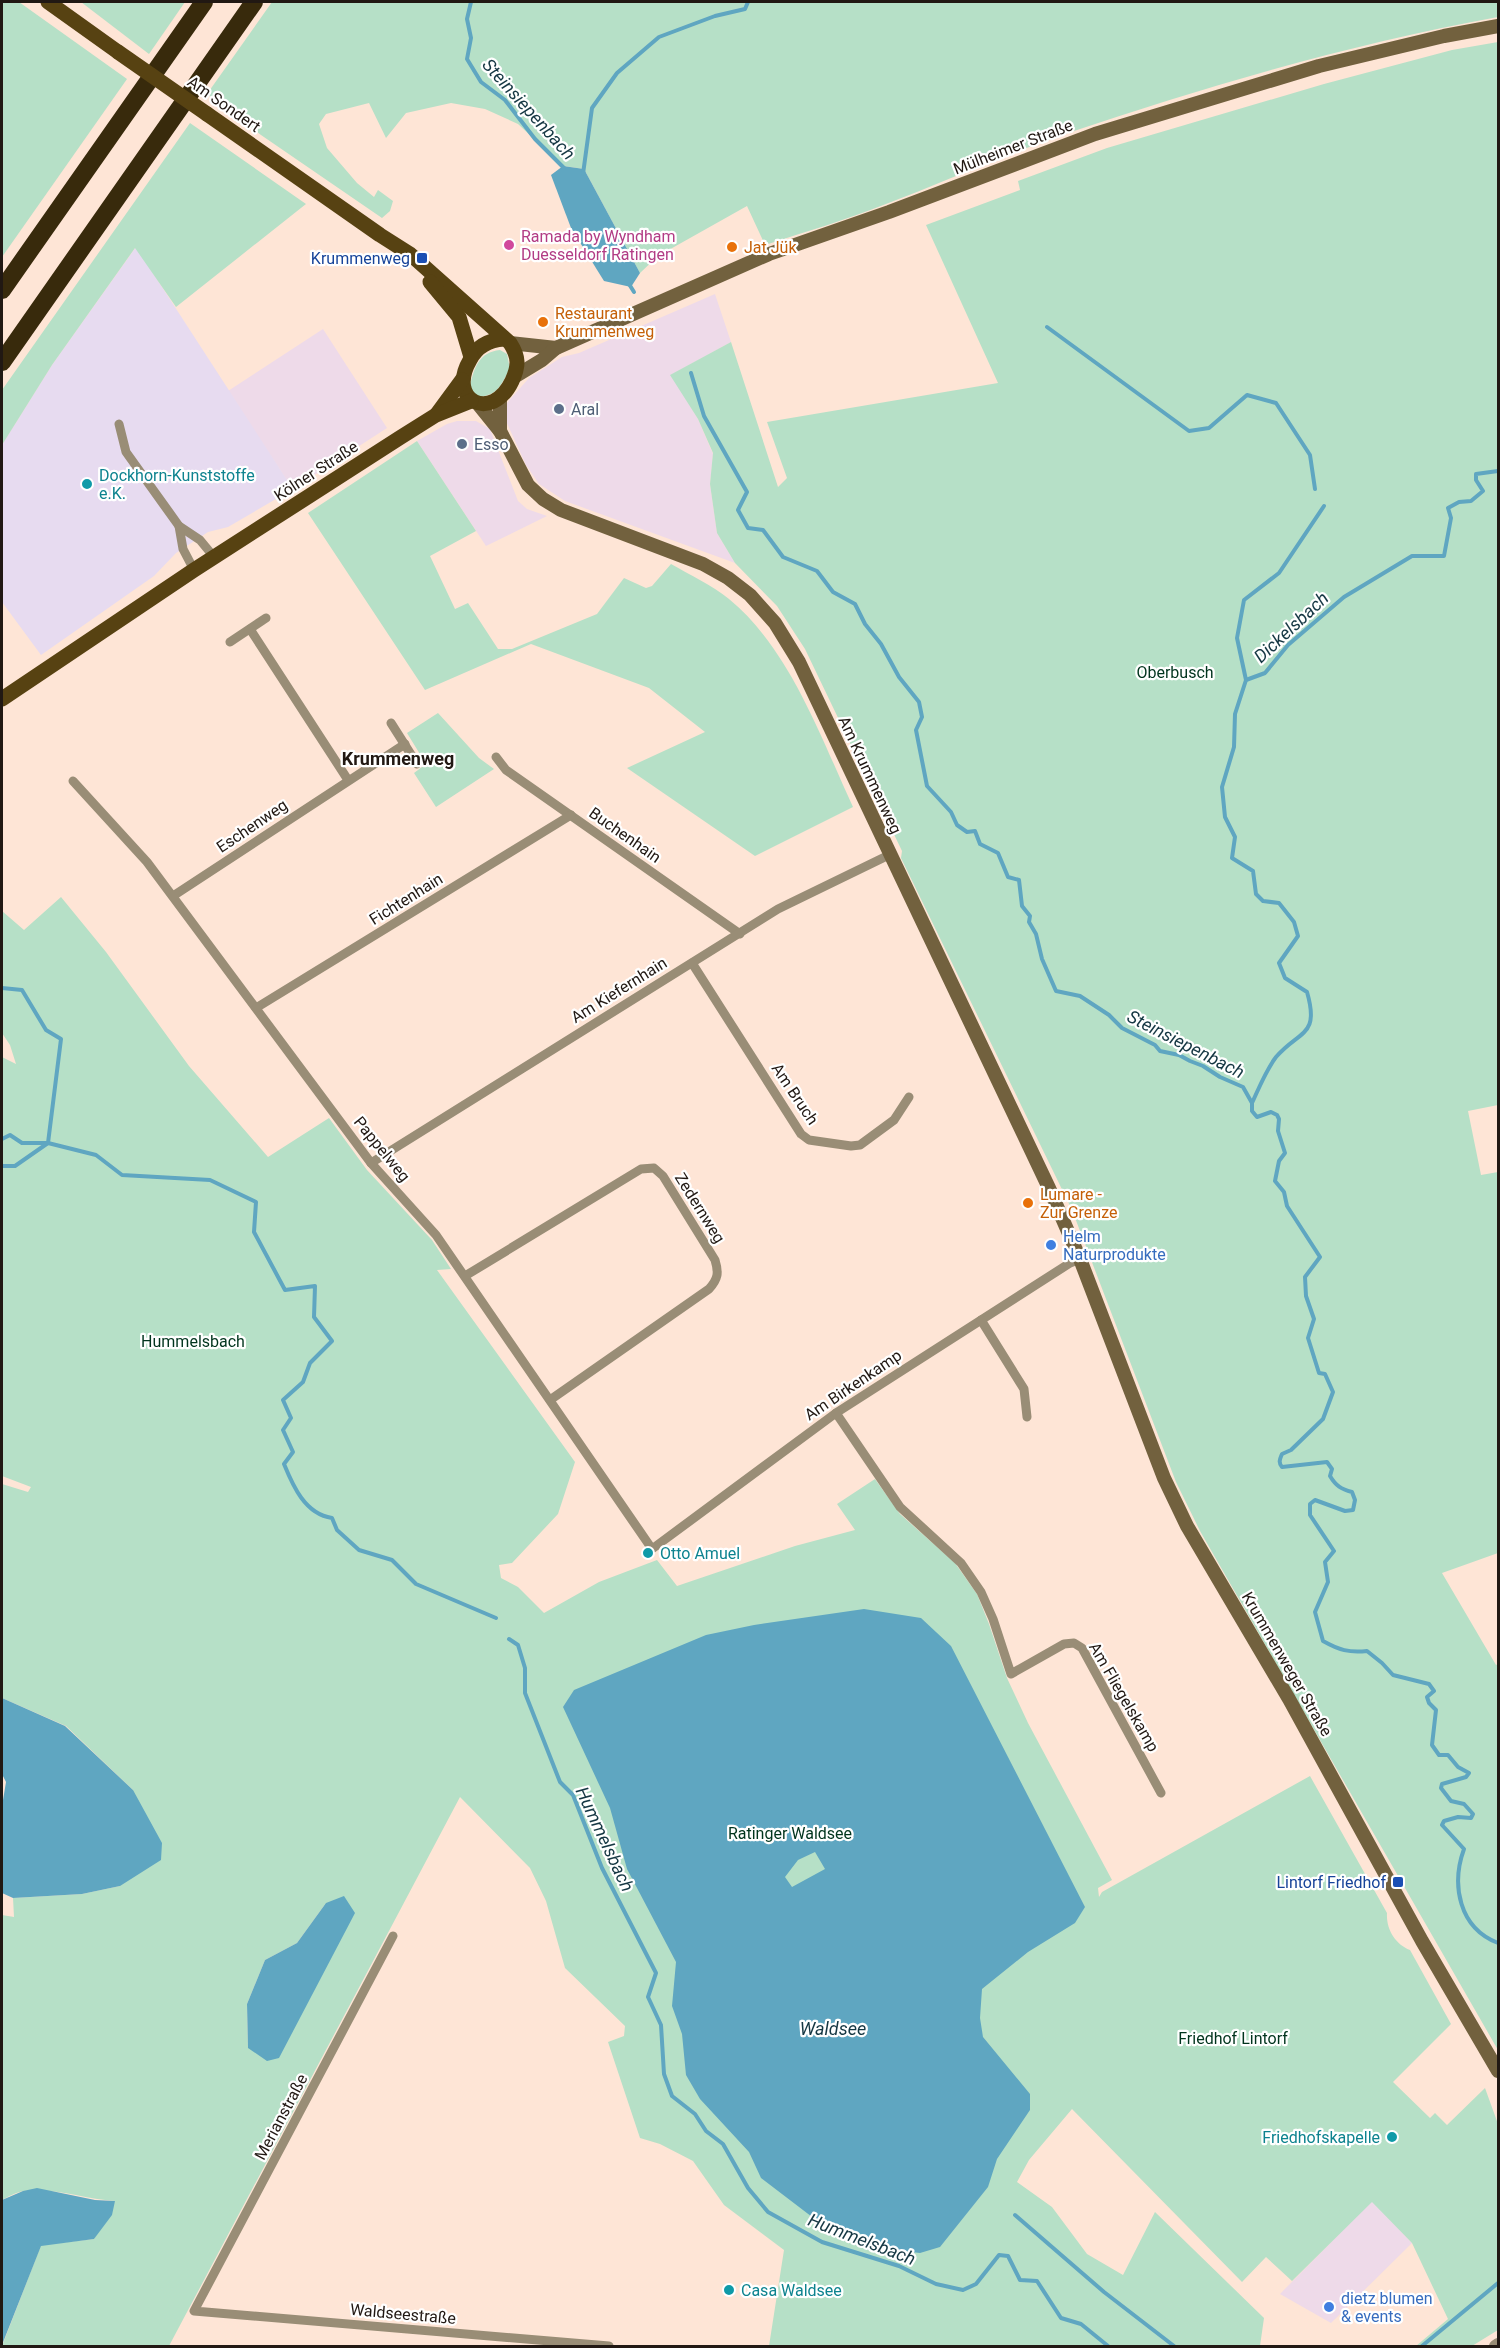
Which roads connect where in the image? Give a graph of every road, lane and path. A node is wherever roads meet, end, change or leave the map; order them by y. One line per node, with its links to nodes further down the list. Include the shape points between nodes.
1 (48, 2): 5 (main road, Am Sondert, bridge)
2 (204, 2): 6 (highway)
3 (254, 2): 10 (highway)
4 (1498, 26): 8 (main road, Mülheimer Straße, via 1319,66 1095,134 769,254)
5 (380, 235): 7 (main road, Am Sondert, via 410,254); 9 (main road, Am Sondert, via 459,317)
6 (2, 290)
7 (507, 341): 8 (main road); 9 (main road, via 482,345); 11 (main road, via 516,352 518,365)
8 (556, 348): 11 (main road, Mülheimer Straße)
9 (471, 357): 12 (main road)
10 (2, 362)
11 (514, 377): 13 (main road)
12 (462, 381): 14 (main road, via 464,393); 15 (main road, Kölner Straße)
13 (500, 398): 14 (main road, via 491,404); 17 (main road, Am Krummenweg)
14 (475, 403): 15 (main road, Kölner Straße); 17 (main road, Am Krummenweg)
15 (436, 415): 19 (main road, Kölner Straße)
16 (119, 424): 18 (street, via 126,452)
17 (500, 431): 32 (main road, Am Krummenweg, via 519,472 543,499 561,510 703,564 750,595 775,623 799,662)
18 (179, 526): 19 (street, via 200,540); 20 (street, via 183,549)
19 (214, 557): 20 (main road, Kölner Straße)
20 (194, 570): 24 (main road, Kölner Straße)
21 (266, 618): 22 (street)
22 (250, 629): 23 (street); 29 (street)
23 (230, 642)
24 (2, 699)
25 (391, 723): 26 (street)
26 (405, 744): 28 (street); 29 (street, Eschenweg)
27 (496, 757): 31 (street, Buchenhain, via 506,770)
28 (417, 764)
29 (348, 780): 33 (street, Eschenweg)
30 (73, 781): 33 (street, Pappelweg)
31 (571, 815): 34 (street, Buchenhain); 36 (street, Fichtenhain)
32 (889, 855): 34 (street, Am Kiefernhain, via 778,909); 39 (main road, Am Krummenweg)
33 (173, 896): 36 (street, Pappelweg)
34 (740, 934): 35 (street, Am Kiefernhain)
35 (692, 963): 37 (street, Am Bruch, via 801,1134 809,1140 860,1145 894,1120); 38 (street, Am Kiefernhain)
36 (256, 1008): 38 (street, Pappelweg)
37 (909, 1097)
38 (371, 1163): 40 (street, Pappelweg, via 436,1235)
39 (1080, 1259): 41 (street, Am Birkenkamp); 48 (main road, Krummenweger Straße, via 1164,1478 1187,1526)
40 (465, 1276): 42 (street, Pappelweg); 42 (street, Zedernweg, via 641,1169 654,1168 663,1176 715,1260 716,1282)
41 (981, 1320): 43 (street, Am Birkenkamp); 44 (street, via 1024,1389)
42 (550, 1401): 45 (street, Pappelweg)
43 (836, 1413): 45 (street, Am Birkenkamp); 46 (street, Am Fliegelskamp, via 900,1507 960,1563 981,1592 1011,1674 1064,1644 1074,1643 1082,1648)
44 (1027, 1417)
45 (652, 1549)
46 (1161, 1793)
47 (393, 1936): 49 (street, Merianstraße)
48 (1498, 2071)
49 (194, 2311): 50 (street, Waldseestraße)
50 (609, 2346)

